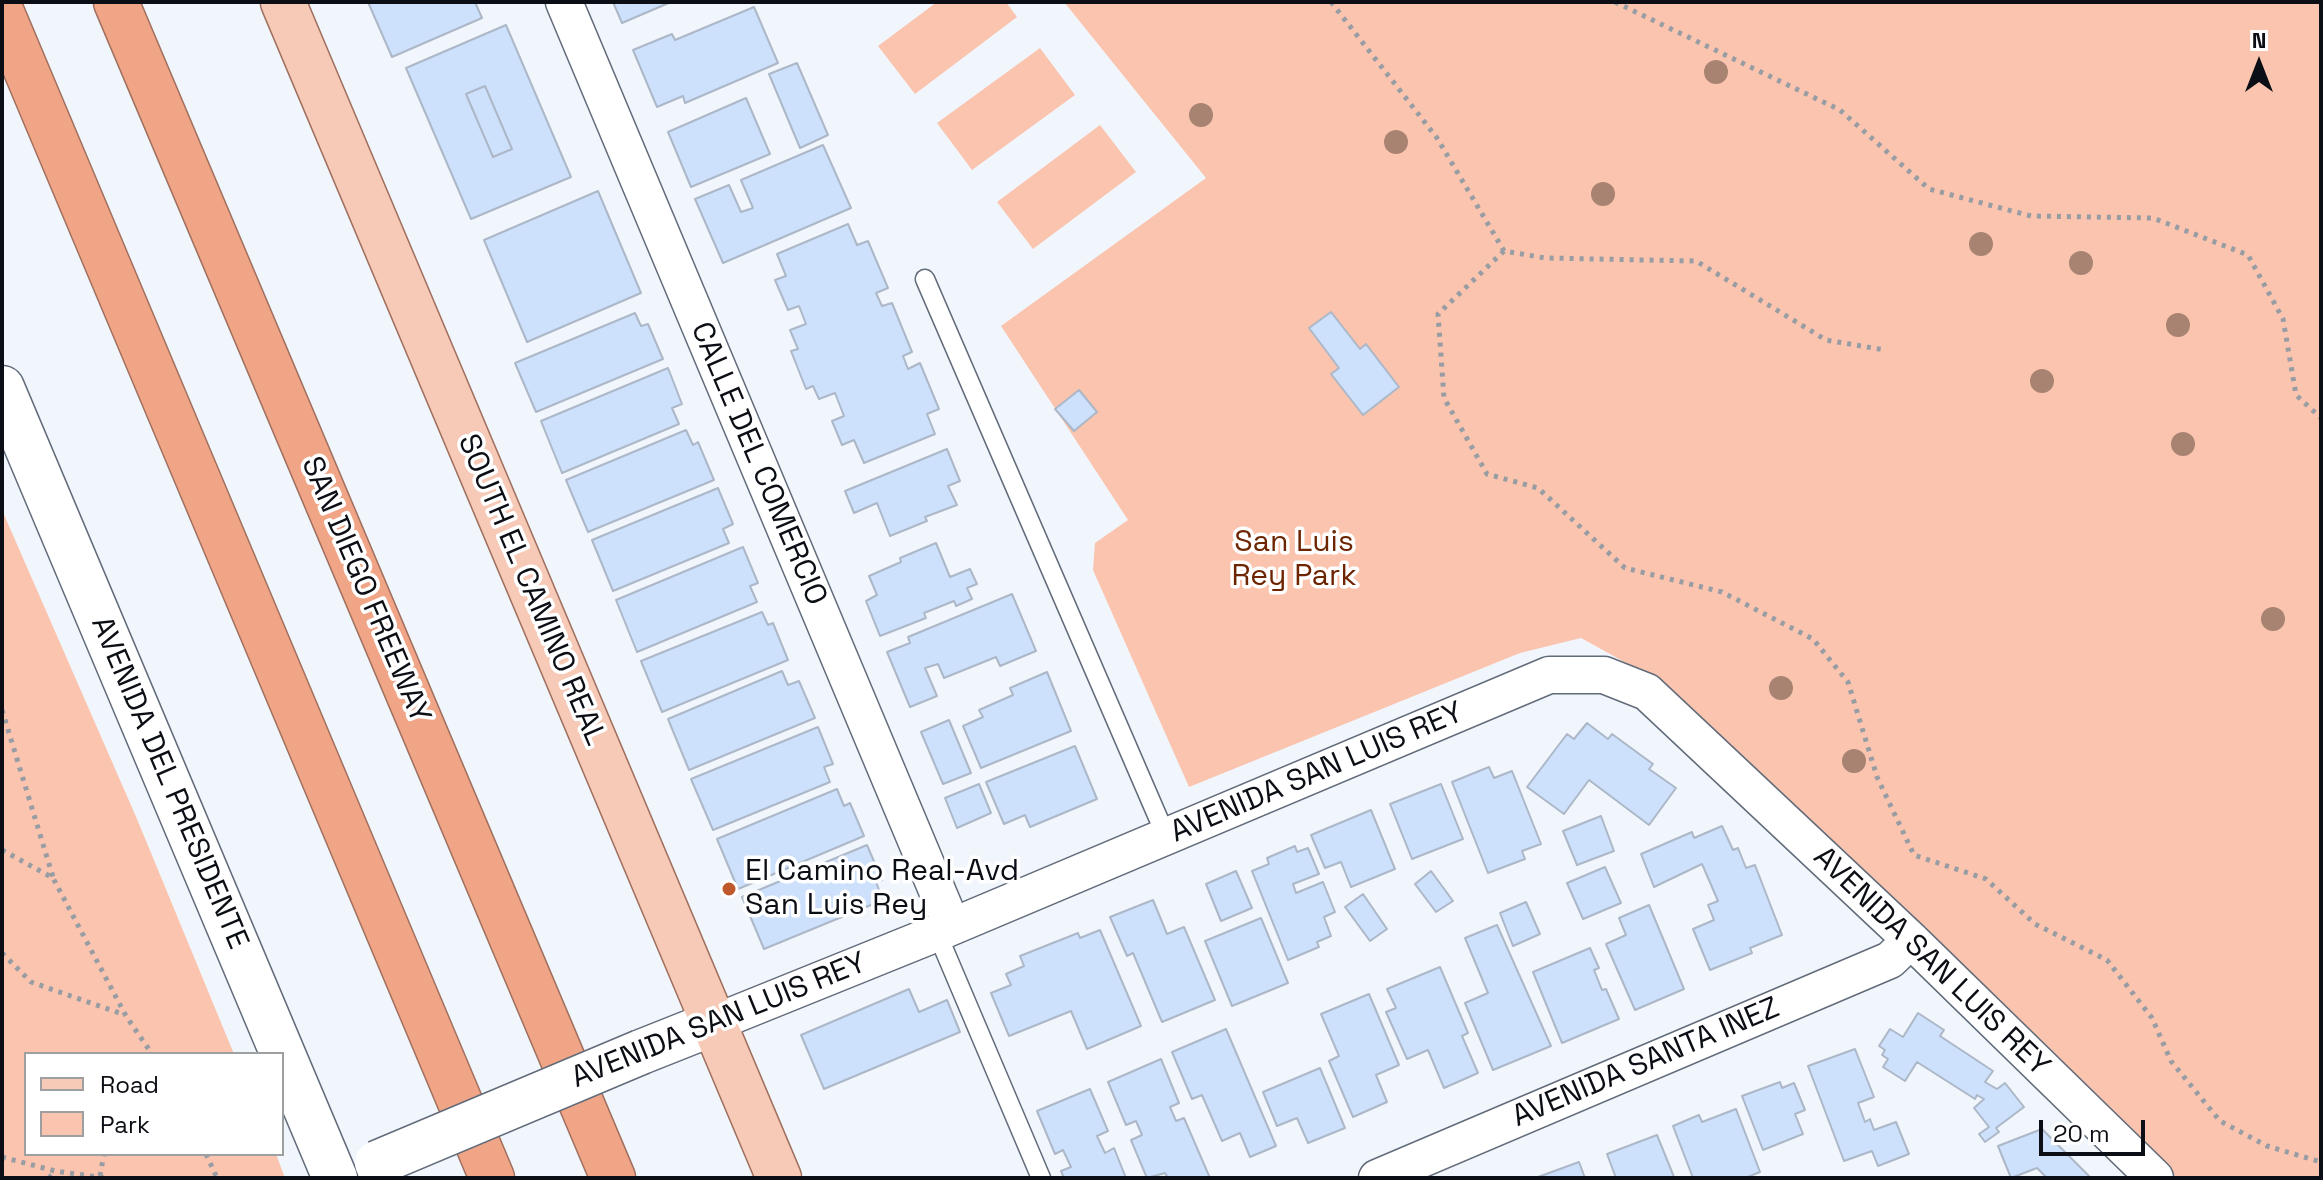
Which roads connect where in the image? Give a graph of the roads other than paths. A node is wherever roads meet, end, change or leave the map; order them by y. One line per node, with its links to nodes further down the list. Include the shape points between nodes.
1 (116, 2): 16 (highway, SAN DIEGO FREEWAY)
2 (283, 2): 10 (main road, SOUTH EL CAMINO REAL)
3 (564, 2): 8 (street, CALLE DEL COMERCIO)
4 (2, 13): 15 (highway)
5 (925, 279): 7 (lane)
6 (2, 388): 11 (street, AVENIDA DEL PRESIDENTE)
7 (1166, 836): 8 (street, AVENIDA SAN LUIS REY); 9 (street, AVENIDA SAN LUIS REY, via 1549,675 1604,675 1647,692)
8 (944, 929): 10 (street, AVENIDA SAN LUIS REY); 18 (lane)
9 (1911, 940): 19 (street, AVENIDA SANTA INEZ, via 1890,960); 20 (street, AVENIDA SAN LUIS REY)
10 (714, 1023): 13 (street, AVENIDA SAN LUIS REY, bridge); 17 (main road, SOUTH EL CAMINO REAL)
11 (282, 1052)
12 (284, 1057): 14 (street, AVENIDA DEL PRESIDENTE)
13 (360, 1171)
14 (335, 1178)
15 (492, 1178)
16 (613, 1178)
17 (779, 1178)
18 (1041, 1178)
19 (1377, 1178)
20 (2155, 1178)

